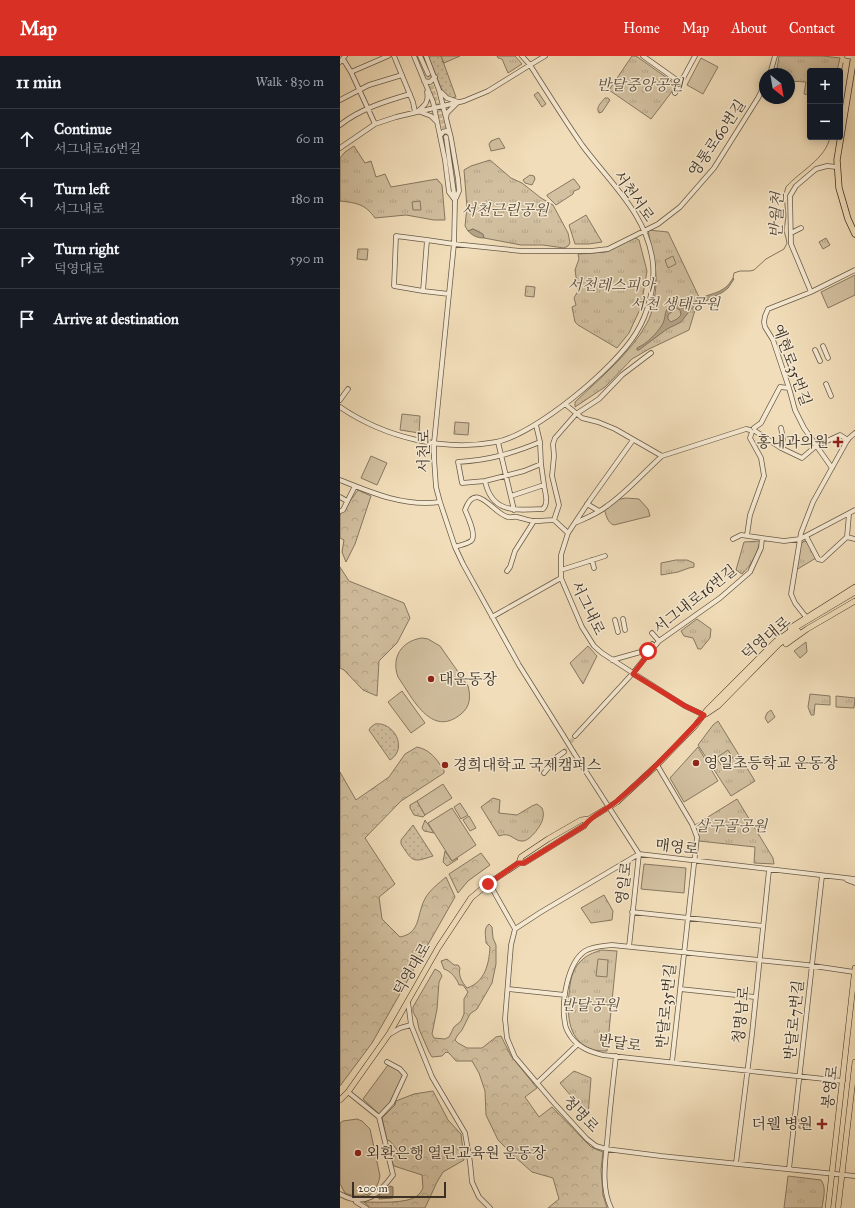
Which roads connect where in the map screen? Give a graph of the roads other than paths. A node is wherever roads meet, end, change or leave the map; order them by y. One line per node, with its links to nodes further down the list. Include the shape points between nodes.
1 (388, 56): 16 (street)
2 (394, 56): 18 (street)
3 (414, 56): 20 (street)
4 (420, 56): 17 (street)
5 (426, 56): 19 (street, 서천로)
6 (522, 56): 14 (street, 서천서로)
7 (545, 56): 14 (street)
8 (643, 56): 21 (street)
9 (695, 56): 21 (street)
10 (775, 56): 15 (street)
11 (847, 56): 12 (street)
12 (854, 57): 42 (highway)
13 (343, 59): 16 (street)
14 (530, 65): 30 (street, via 488,91); 45 (street, 서천서로, via 579,140 631,206)
15 (772, 68)
16 (351, 72): 22 (street)
17 (428, 74)
18 (402, 75): 22 (street); 27 (street)
19 (435, 77): 20 (street, via 430,82); 24 (street, 서천로)
20 (424, 81): 23 (street)
21 (681, 83): 26 (street)
22 (359, 89): 29 (street); 33 (street)
23 (427, 89): 32 (street); 34 (street, via 427,103)
24 (439, 90): 30 (street, via 447,98); 31 (street, 서천로)
25 (340, 93): 29 (street)
26 (675, 93)
27 (410, 94): 33 (street); 34 (street)
28 (759, 95): 45 (street, 영통로60번길, via 705,180 680,207 658,224)
29 (341, 99)
30 (459, 102): 31 (street); 35 (street, via 447,113)
31 (443, 106): 32 (street); 35 (street, 서천로)
32 (434, 108): 34 (street); 36 (street)
33 (367, 109): 37 (street); 38 (street)
34 (417, 112): 36 (street, via 431,116); 37 (street)
35 (446, 121): 39 (street, 서천로)
36 (437, 122): 40 (street)
37 (375, 124): 41 (street)
38 (340, 125)
39 (448, 135): 40 (street, via 446,131); 43 (street, 서천로, via 458,179)
40 (440, 136): 43 (street, via 449,192)
41 (340, 148)
42 (837, 167): 46 (street, via 816,169 793,190 790,196); 47 (highway, via 839,188)
43 (455, 200): 49 (street, 서천로)
44 (801, 228): 46 (street)
45 (645, 230): 49 (street, 영통로60번길, via 608,249 591,251 521,251); 64 (street, 서천서로, via 653,266 652,287 648,306 639,327 614,361)
46 (791, 233): 52 (street, via 791,244)
47 (855, 234)
48 (427, 240): 49 (street, 영통로60번길); 51 (street); 51 (street, 영통로60번길, via 396,236 394,286)
49 (454, 244): 53 (street, 서천로)
50 (855, 270): 52 (street, 예현로35번길)
51 (423, 291): 53 (street)
52 (811, 292): 60 (street, 예현로35번길, via 768,309 765,316 765,327 773,340)
53 (449, 294): 75 (street, 서천로)
54 (823, 346): 57 (street)
55 (815, 350): 58 (street)
56 (652, 353): 66 (street, via 622,375 599,399)
57 (828, 358)
58 (820, 361)
59 (826, 384): 62 (street)
60 (789, 388): 69 (street, via 780,387 760,423); 76 (street, 예현로35번길, via 795,410)
61 (348, 389): 63 (street)
62 (831, 396)
63 (340, 400)
64 (565, 404): 66 (street); 67 (street, 서천서로)
65 (340, 407): 75 (street, 서천서로, via 391,434)
66 (577, 414): 71 (street, via 615,429); 98 (street, via 558,433 552,444 552,476 559,505)
67 (536, 425): 73 (street, 서천서로); 74 (street)
68 (781, 428): 77 (street)
69 (753, 430): 77 (street); 78 (street, via 746,429); 102 (street, via 750,438 761,458 764,476 750,515)
70 (855, 433): 72 (street)
71 (634, 440): 78 (street); 91 (street, 서그내로)
72 (848, 440): 76 (street, via 840,435); 81 (street)
73 (498, 442): 75 (street, 서천서로, via 476,445); 79 (street)
74 (540, 442): 79 (street); 80 (street)
75 (434, 443): 90 (street, 서천로, via 436,486)
76 (816, 446): 77 (street, via 802,458); 81 (street, 예현로35번길)
77 (781, 448)
78 (662, 456): 95 (street, via 622,494)
79 (501, 457): 82 (street); 84 (street, via 458,462 462,483)
80 (541, 464): 82 (street); 85 (street)
81 (832, 468): 107 (street, via 813,502)
82 (506, 476): 84 (street); 87 (street)
83 (340, 480): 86 (street)
84 (485, 481): 92 (street, via 489,494 497,504)
85 (544, 485): 87 (street); 92 (street, via 546,504 543,509)
86 (355, 486): 89 (street); 90 (street, via 391,500 426,504)
87 (511, 496): 92 (street)
88 (340, 497): 89 (street)
89 (347, 501): 94 (street, via 344,510)
90 (440, 502): 109 (street, 서천로)
91 (587, 504): 95 (street); 100 (street, 서그내로)
92 (514, 510): 97 (street)
93 (855, 510): 96 (street)
94 (340, 511)
95 (599, 511): 100 (street)
96 (849, 514): 103 (street); 104 (street)
97 (516, 517): 99 (street); 109 (street, via 499,514 484,499 473,499 468,502 465,510 473,538)
98 (554, 520): 99 (street); 101 (street)
99 (534, 521): 114 (street)
100 (574, 523): 101 (street, 서그내로)
101 (568, 534): 113 (street, 서그내로, via 561,556)
102 (747, 535): 105 (street); 106 (street)
103 (806, 536): 104 (street, via 818,559 822,560); 107 (street)
104 (847, 537): 108 (street)
105 (762, 538): 107 (street, via 784,541); 128 (street, 서그내로16번길, via 761,548 750,572 720,598)
106 (733, 539)
107 (800, 539): 121 (street, via 791,594)
108 (855, 539)
109 (455, 547): 120 (street, 서천로)
110 (605, 556): 111 (street, 서그내로)
111 (592, 560): 112 (street); 113 (street, 서그내로)
112 (594, 568)
113 (561, 570): 115 (street, 서그내로)
114 (507, 571)
115 (560, 578): 120 (street); 131 (street, 서그내로, via 586,634 594,646)
116 (855, 587): 121 (main road)
117 (855, 592): 124 (main road, 덕영대로)
118 (855, 596): 124 (main road, 덕영대로)
119 (855, 601): 130 (main road)
120 (492, 617): 138 (street, 서천로, bridge, via 530,684)
121 (806, 617): 130 (main road, via 776,637)
122 (623, 618): 125 (street)
123 (615, 620): 126 (street)
124 (799, 628): 130 (main road, 덕영대로, via 776,641)
125 (625, 630)
126 (618, 632)
127 (652, 633): 128 (street)
128 (660, 641): 129 (street, 서그내로16번길, via 652,644)
129 (648, 651): 131 (street); 132 (street, 서그내로16번길)
130 (765, 655): 133 (main road, 덕영대로)
131 (612, 660): 132 (street, 서그내로)
132 (633, 674): 133 (street, 서그내로); 134 (street, 서그내로16번길)
133 (704, 715): 136 (main road, 덕영대로)
134 (575, 736)
135 (564, 752): 137 (street)
136 (657, 765): 138 (main road, 덕영대로); 140 (street, 반달로35번길, via 694,827 697,837)
137 (544, 773)
138 (609, 807): 139 (street, 영일로); 146 (main road, 덕영대로, via 589,819 584,826 524,863 518,863)
139 (639, 854): 140 (street, 매영로); 148 (street, 영일로); 151 (street, 매영로)
140 (694, 861): 141 (street, 매영로); 149 (street, 반달로35번길)
141 (769, 870): 143 (street, 매영로); 150 (street, 청명남로)
142 (855, 875): 144 (street)
143 (822, 876): 144 (street, 매영로); 155 (street, 반달로7번길)
144 (843, 878): 145 (street, 매영로); 147 (street)
145 (855, 879)
146 (488, 884): 151 (street); 161 (main road, 덕영대로, via 463,908)
147 (855, 884)
148 (632, 912): 149 (street); 152 (street, 영일로)
149 (688, 918): 150 (street); 153 (street, 반달로35번길)
150 (763, 926): 154 (street, 청명남로)
151 (515, 929): 157 (street, 청명로, via 511,945)
152 (628, 947): 153 (street, 반달로); 159 (street, 반달로, via 598,946 585,951 575,961 568,976)
153 (684, 953): 154 (street, 반달로); 158 (street, 반달로35번길)
154 (759, 961): 155 (street, 반달로); 160 (street, 청명남로)
155 (812, 966): 156 (street, 반달로); 170 (street, 반달로7번길)
156 (855, 970): 171 (main road, 봉영로)
157 (508, 989): 159 (street); 173 (street, 청명로, via 507,1038 515,1057)
158 (680, 989): 160 (street); 167 (street, 반달로35번길)
159 (566, 995): 164 (street, 반달로, via 565,1024 571,1038)
160 (755, 997): 169 (street, 청명남로)
161 (408, 1002): 162 (street); 163 (main road, 덕영대로)
162 (411, 1024): 163 (street); 186 (street, via 432,1077 465,1133 475,1190)
163 (389, 1034): 174 (main road, 덕영대로)
164 (578, 1044): 165 (street, 반달로, via 591,1052); 173 (street)
165 (616, 1056): 167 (street, 반달로); 177 (street)
166 (387, 1062): 176 (street, via 400,1068 405,1075 392,1103)
167 (672, 1062): 169 (street, 반달로)
168 (855, 1062): 172 (main road, 봉영로)
169 (747, 1070): 170 (street, 반달로); 178 (street, 청명남로)
170 (800, 1076): 171 (street, 반달로); 179 (street, 반달로7번길)
171 (843, 1081): 180 (main road, 봉영로)
172 (854, 1082): 181 (main road, 봉영로)
173 (537, 1083): 177 (street, 청명로, via 587,1139 596,1146)
174 (348, 1092): 175 (main road, 덕영대로); 176 (street)
175 (340, 1100)
176 (379, 1117): 184 (street, via 393,1175 374,1196)
177 (606, 1149): 178 (street, 청명로); 187 (street, via 606,1196)
178 (736, 1163): 179 (street, 청명로)
179 (789, 1169): 180 (street, 청명로)
180 (832, 1174): 181 (street, 청명로); 188 (main road, 봉영로)
181 (843, 1175): 182 (street, 청명로); 189 (main road, 봉영로)
182 (855, 1176)
183 (340, 1194): 184 (street)
184 (356, 1202): 185 (street)
185 (366, 1208)
186 (490, 1208)
187 (611, 1208)
188 (828, 1208)
189 (838, 1208)

